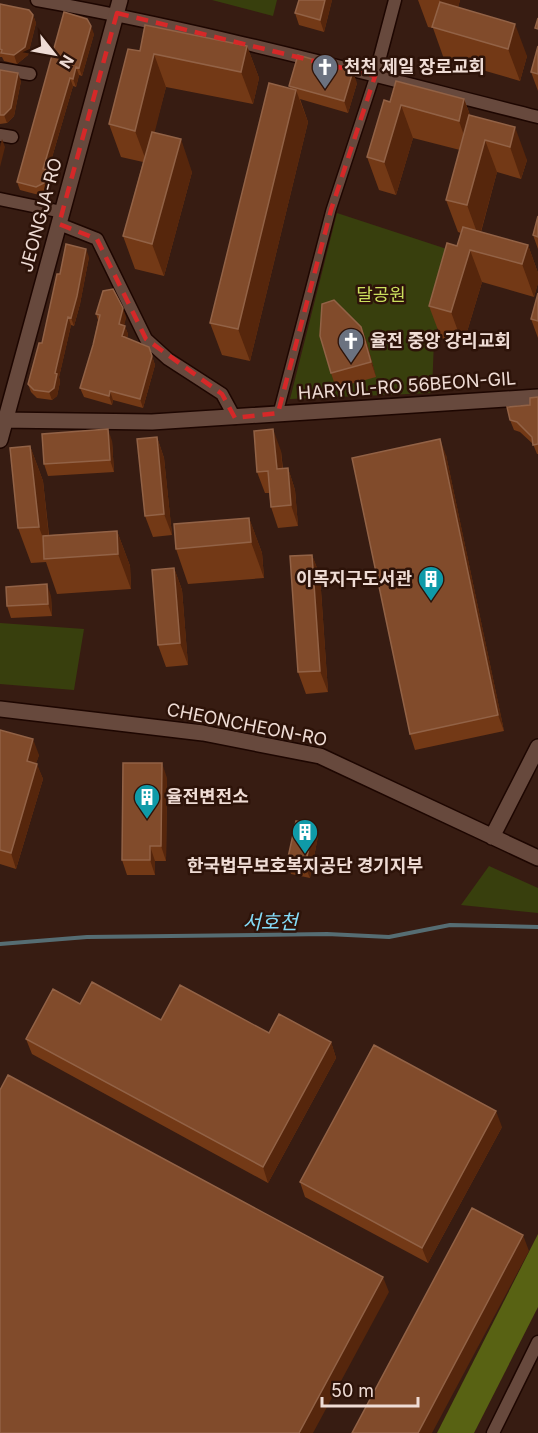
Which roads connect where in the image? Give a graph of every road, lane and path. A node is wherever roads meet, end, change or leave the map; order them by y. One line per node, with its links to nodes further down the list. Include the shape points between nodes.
1 (395, 0): 6 (street)
2 (45, 1): 3 (street)
3 (118, 7): 6 (street); 9 (street, JEONGJA-RO)
4 (0, 69): 5 (street)
5 (30, 74)
6 (375, 76): 7 (street); 11 (street, via 331,210)
7 (538, 117)
8 (0, 199): 9 (street)
9 (61, 218): 12 (street, via 97,239 146,339 168,359 222,394); 13 (street, JEONGJA-RO)
10 (538, 397): 11 (street, HARYUL-RO 56BEON-GIL)
11 (278, 414): 12 (street, HARYUL-RO 56BEON-GIL)
12 (236, 418): 13 (street, HARYUL-RO 56BEON-GIL, via 152,422)
13 (2, 420): 14 (street, JEONGJA-RO)
14 (0, 440)
15 (0, 709): 17 (street, CHEONCHEON-RO, via 203,733 320,756)
16 (538, 747): 17 (street)
17 (492, 837): 18 (street, CHEONCHEON-RO)
18 (538, 858)
19 (538, 1342): 20 (street)
20 (493, 1433)

